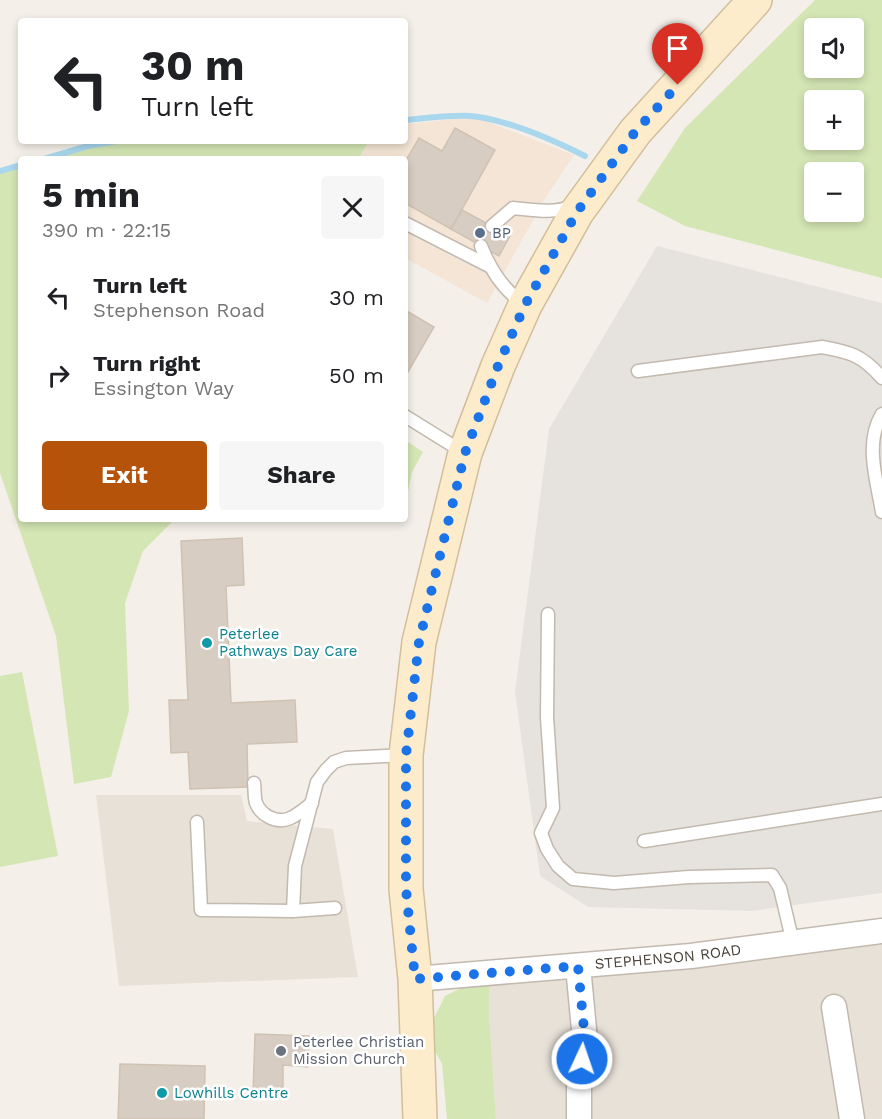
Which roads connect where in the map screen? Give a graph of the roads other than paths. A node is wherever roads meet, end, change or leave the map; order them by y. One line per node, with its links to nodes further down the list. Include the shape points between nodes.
1 (755, 0): 2 (street, via 635,132)
2 (585, 200): 4 (lane, via 561,211 513,208); 7 (street)
3 (408, 225): 6 (lane)
4 (492, 226)
5 (481, 246): 6 (lane)
6 (489, 266): 7 (lane)
7 (525, 305): 12 (street)
8 (638, 371): 9 (lane, via 822,347 847,352 869,363)
9 (882, 378)
10 (882, 414): 13 (lane, via 872,447)
11 (408, 419): 12 (lane)
12 (465, 453): 15 (street, via 419,642)
13 (882, 512)
14 (548, 614): 24 (lane, via 547,717 553,808 541,833 558,866 573,879 614,883 772,875 780,888)
15 (406, 755): 17 (lane, via 334,762 317,782); 26 (street, via 406,889)
16 (254, 783): 17 (lane, via 256,804 276,820 297,815)
17 (312, 803): 22 (lane, via 296,866)
18 (882, 804): 20 (lane)
19 (197, 822): 22 (lane, via 201,910)
20 (644, 841)
21 (335, 908): 22 (lane)
22 (293, 911)
23 (882, 931): 24 (street, STEPHENSON ROAD)
24 (793, 943): 25 (street, STEPHENSON ROAD)
25 (578, 966): 26 (street, STEPHENSON ROAD); 29 (street, via 585,1040)
26 (415, 979): 28 (street)
27 (834, 1007): 30 (street)
28 (420, 1119)
29 (579, 1119)
30 (852, 1119)

